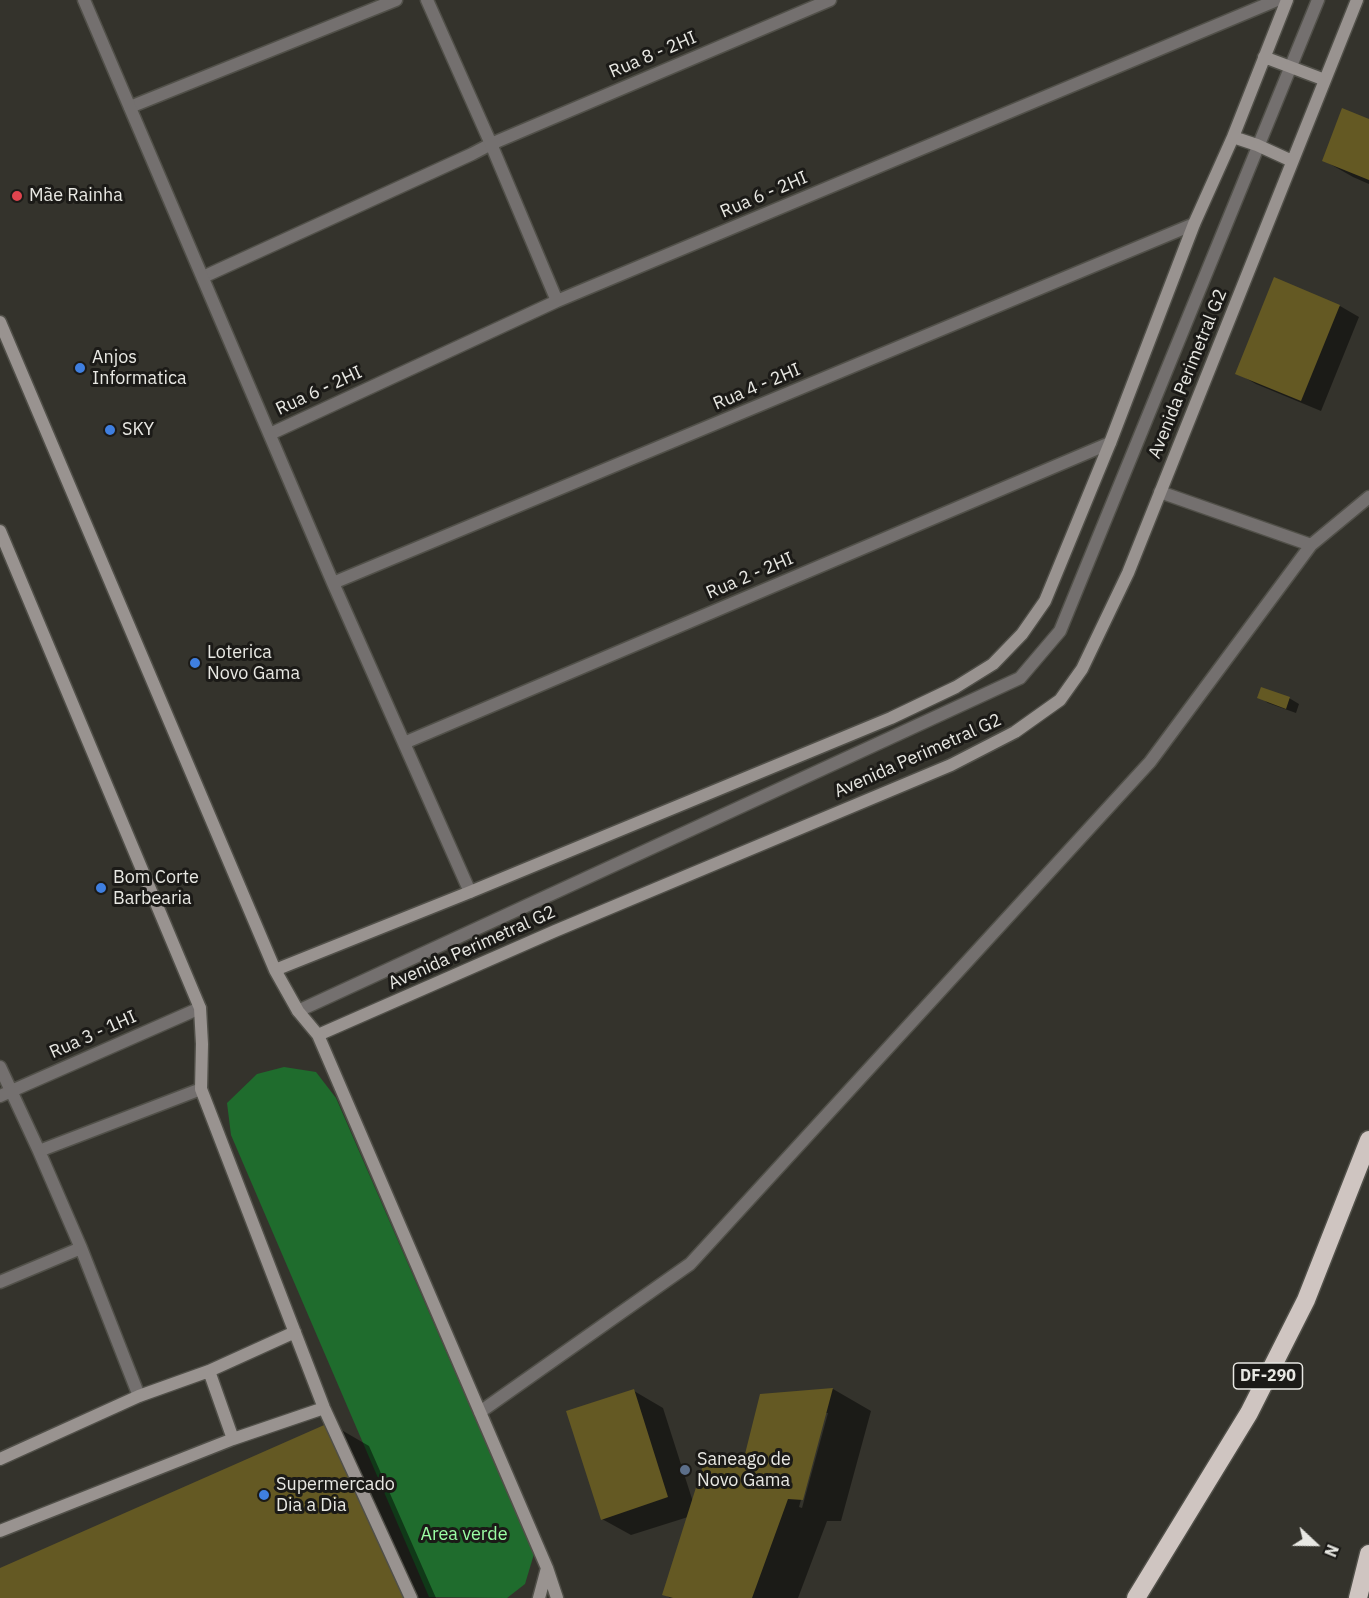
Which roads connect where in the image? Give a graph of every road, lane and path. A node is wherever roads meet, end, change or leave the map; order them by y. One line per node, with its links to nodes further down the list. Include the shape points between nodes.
1 (84, 0): 12 (street)
2 (396, 0): 12 (street)
3 (427, 0): 14 (street)
4 (830, 0): 14 (street, Rua 8 - 2HI)
5 (1277, 0): 19 (street, Rua 6 - 2HI)
6 (1287, 0): 9 (street)
7 (1318, 0): 10 (street)
8 (1357, 0): 11 (street, Avenida Perimetral G2)
9 (1264, 57): 10 (street); 13 (street)
10 (1291, 67): 11 (street); 15 (street)
11 (1325, 80): 16 (street, Avenida Perimetral G2)
12 (130, 107): 18 (street)
13 (1233, 137): 15 (street); 17 (street)
14 (491, 144): 18 (street, Rua 8 - 2HI); 19 (street)
15 (1257, 145): 16 (street); 32 (street, via 1060,632 1020,678)
16 (1292, 161): 23 (street, Avenida Perimetral G2)
17 (1194, 224): 22 (street); 27 (street, Rua 4 - 2HI)
18 (203, 277): 21 (street)
19 (557, 301): 21 (street, Rua 6 - 2HI)
20 (0, 322): 30 (street)
21 (270, 434): 27 (street)
22 (1110, 443): 28 (street, Rua 2 - 2HI); 29 (street, via 1045,601 1022,634 993,664 956,687 891,718)
23 (1160, 492): 26 (street); 33 (street, Avenida Perimetral G2, via 1128,573 1082,669 1060,700 1015,732 951,765)
24 (1369, 497): 26 (street)
25 (0, 531): 31 (street)
26 (1311, 546): 45 (street, via 1150,762 690,1264)
27 (333, 583): 28 (street)
28 (404, 743): 29 (street)
29 (470, 892): 30 (street)
30 (274, 970): 32 (street)
31 (200, 1008): 35 (street); 36 (street, Rua 3 - 1HI)
32 (298, 1011): 33 (street)
33 (318, 1035): 45 (street)
34 (0, 1066): 36 (street)
35 (201, 1089): 38 (street); 41 (street)
36 (5, 1094): 38 (street)
37 (1369, 1140): 54 (highway, DF-290, via 1306,1300 1249,1413)
38 (39, 1151): 39 (street)
39 (81, 1248): 40 (street); 43 (street)
40 (0, 1282)
41 (296, 1332): 42 (street); 44 (street)
42 (209, 1371): 43 (street); 46 (street)
43 (139, 1396): 47 (street)
44 (324, 1408): 46 (street); 51 (street)
45 (480, 1412): 50 (street)
46 (233, 1439): 48 (street)
47 (0, 1459)
48 (0, 1532)
49 (1369, 1554): 55 (highway)
50 (547, 1568): 52 (street); 53 (street)
51 (411, 1598)
52 (539, 1598)
53 (557, 1598)
54 (1136, 1598)
55 (1358, 1598)

